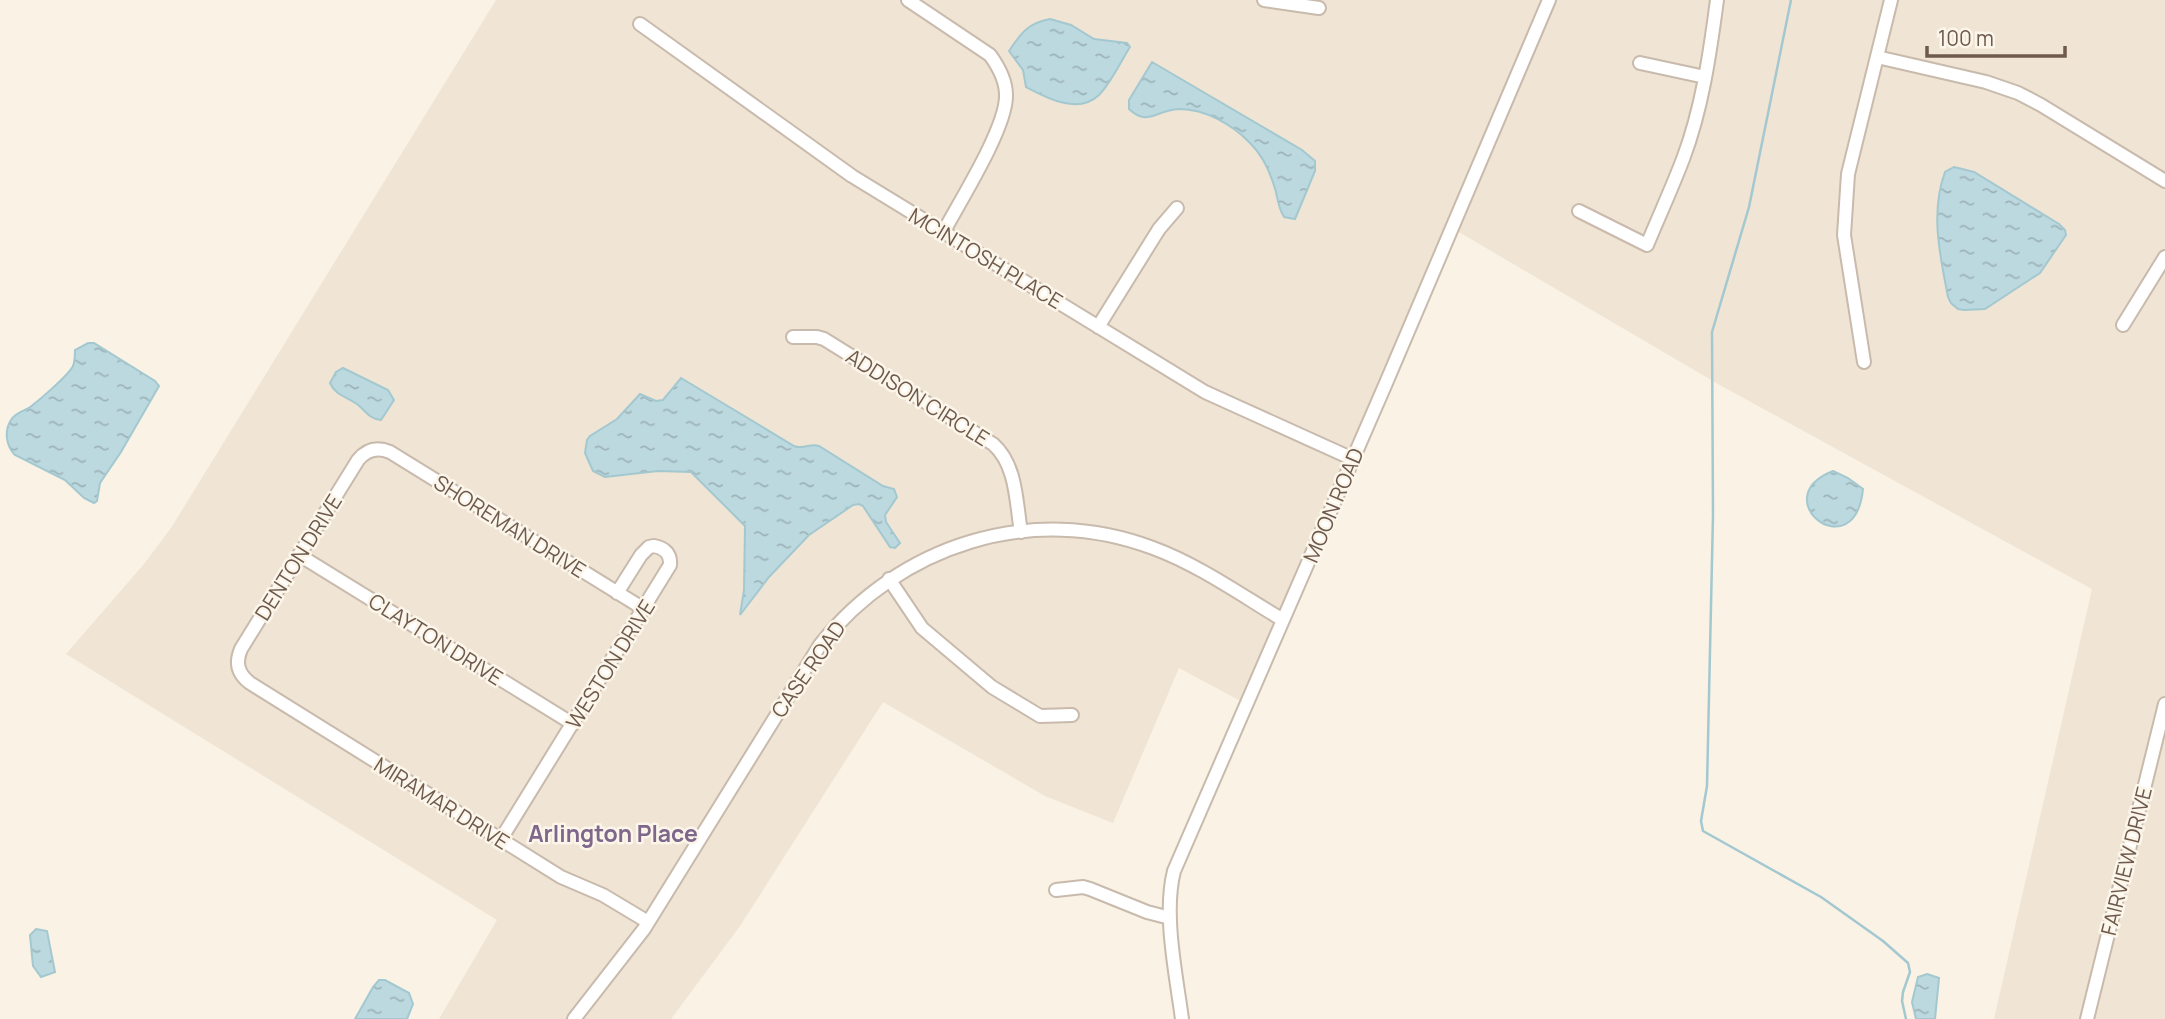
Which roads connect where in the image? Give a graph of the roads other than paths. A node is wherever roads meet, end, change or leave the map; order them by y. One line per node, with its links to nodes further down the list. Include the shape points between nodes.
1 (908, 0): 14 (street, via 990,55 1006,91 998,131)
2 (1264, 0): 6 (street)
3 (1549, 0): 21 (street, MOON ROAD)
4 (1717, 0): 10 (street)
5 (1891, 0): 8 (street)
6 (1319, 8)
7 (640, 24): 14 (street, MCINTOSH PLACE, via 852,176)
8 (1877, 57): 11 (street, via 2018,93); 19 (street, via 1848,174 1844,235)
9 (1640, 63): 10 (street)
10 (1705, 77): 13 (street, via 1683,159 1647,245)
11 (2165, 181)
12 (1177, 208): 17 (street)
13 (1578, 211)
14 (944, 231): 17 (street, MCINTOSH PLACE)
15 (2165, 257): 16 (street)
16 (2123, 325)
17 (1098, 327): 21 (street, MCINTOSH PLACE, via 1212,397)
18 (793, 337): 22 (street, ADDISON CIRCLE, via 824,339 993,444 1011,472)
19 (1864, 362)
20 (375, 449): 23 (street, DENTON DRIVE, via 358,460); 25 (street, SHOREMAN DRIVE, via 390,452)
21 (1353, 458): 27 (street, MOON ROAD)
22 (1021, 532): 24 (street, CASE ROAD, via 942,550); 27 (street, CASE ROAD, via 1089,532 1153,547)
23 (299, 555): 28 (street, DENTON DRIVE, via 239,653); 31 (street, CLAYTON DRIVE)
24 (889, 579): 30 (street, via 922,628 992,687 1040,716); 35 (street, CASE ROAD, via 841,620 814,653)
25 (617, 593): 26 (street, SHOREMAN DRIVE); 26 (street, WESTON DRIVE, via 644,551 654,546 664,549 670,565)
26 (644, 609): 31 (street, WESTON DRIVE)
27 (1283, 620): 34 (street, MOON ROAD, via 1174,871)
28 (241, 675): 32 (street, MIRAMAR DRIVE)
29 (2165, 704): 38 (street, FAIRVIEW DRIVE)
30 (1072, 715)
31 (573, 724): 32 (street, WESTON DRIVE)
32 (502, 839): 35 (street, MIRAMAR DRIVE, via 561,877)
33 (1056, 890): 34 (street, via 1083,887)
34 (1170, 918): 37 (street, MOON ROAD)
35 (649, 922): 36 (street, CASE ROAD)
36 (574, 1019)
37 (1182, 1019)
38 (2087, 1019)

